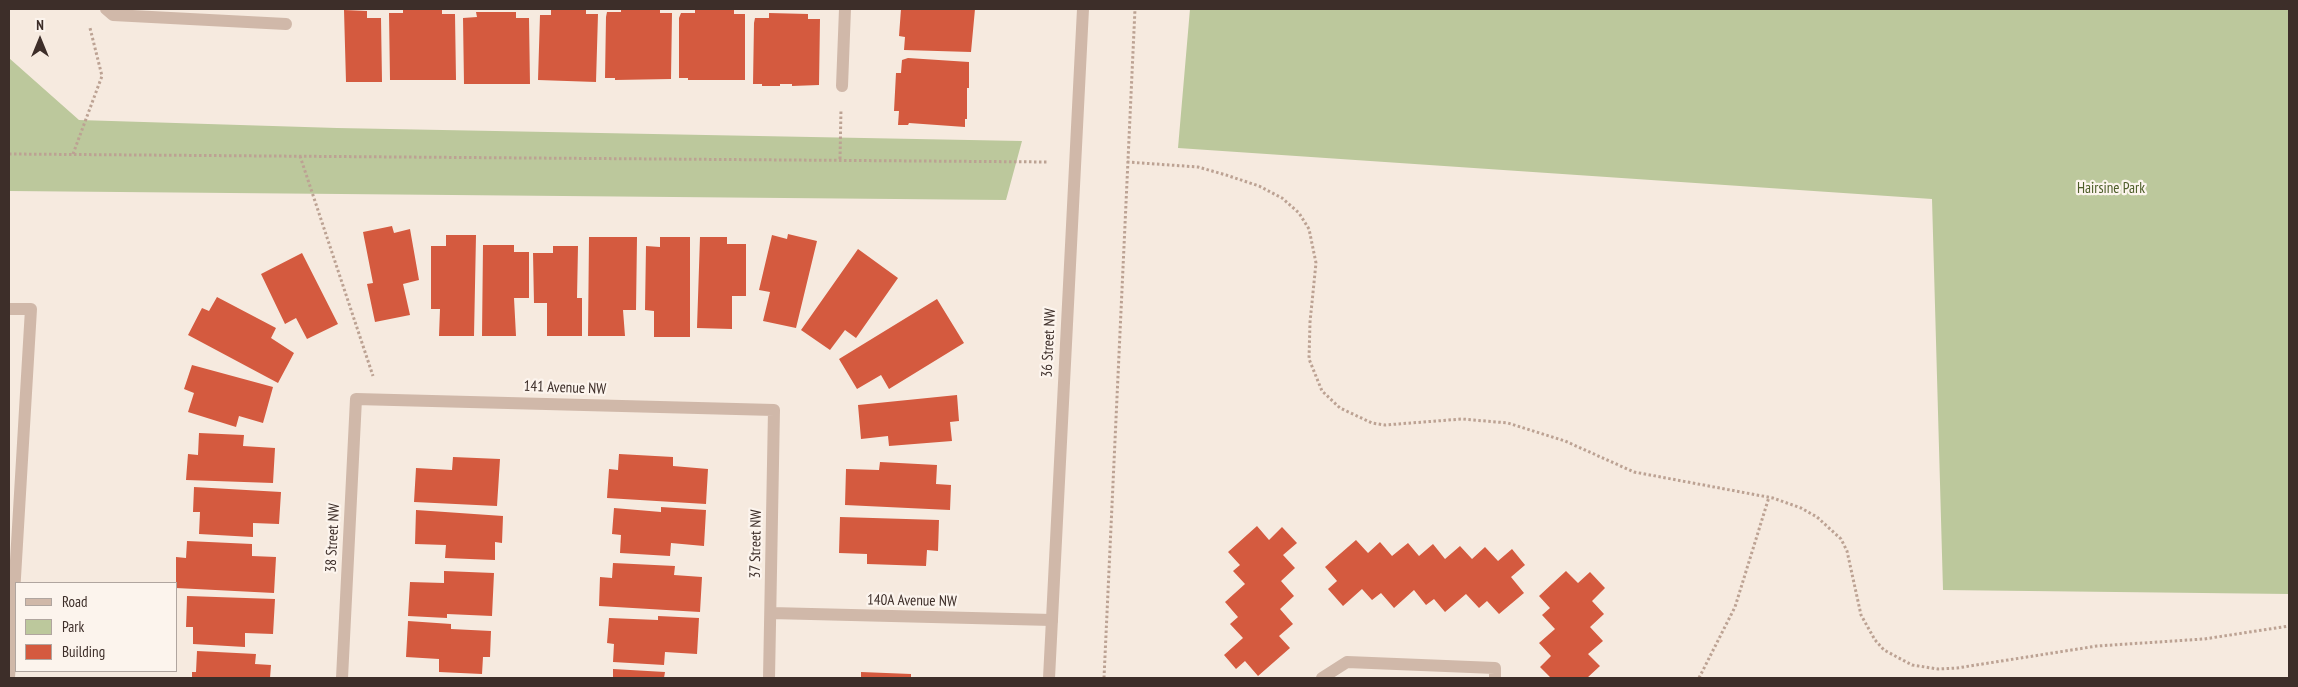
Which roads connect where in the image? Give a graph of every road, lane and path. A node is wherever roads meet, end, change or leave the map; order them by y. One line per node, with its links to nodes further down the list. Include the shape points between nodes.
1 (106, 9): 6 (street, via 113,15)
2 (845, 9): 7 (street)
3 (1083, 9): 20 (street, 36 Street NW)
4 (1135, 9): 13 (path)
5 (89, 23): 9 (path, via 102,76)
6 (286, 24)
7 (842, 86): 11 (path)
8 (9, 154): 9 (path)
9 (73, 154): 10 (path)
10 (300, 156): 11 (path); 16 (path)
11 (840, 159): 12 (path)
12 (1048, 162)
13 (1127, 162): 18 (path, via 1198,167 1226,175 1259,186 1299,212 1309,230 1316,263 1309,359 1322,390 1340,408 1360,419 1386,426 1462,419 1508,423 1565,441 1634,472); 26 (path)
14 (9, 309): 22 (street, via 31,309)
15 (356, 399): 16 (street, 141 Avenue NW); 23 (street, 38 Street NW)
16 (381, 400): 17 (street, 141 Avenue NW)
17 (774, 410): 19 (street, 37 Street NW)
18 (1769, 497): 21 (path, via 1817,517 1841,539 1868,630 1884,650 1912,665 1938,670 2097,646 2204,639); 29 (path, via 1735,607)
19 (771, 613): 20 (street, 140A Avenue NW); 24 (street, 37 Street NW)
20 (1052, 620): 25 (street, 36 Street NW)
21 (2289, 626)
22 (9, 678)
23 (342, 678)
24 (769, 678)
25 (1049, 678)
26 (1104, 678)
27 (1322, 678): 28 (street, via 1347,662 1495,668)
28 (1495, 678)
29 (1699, 678)

